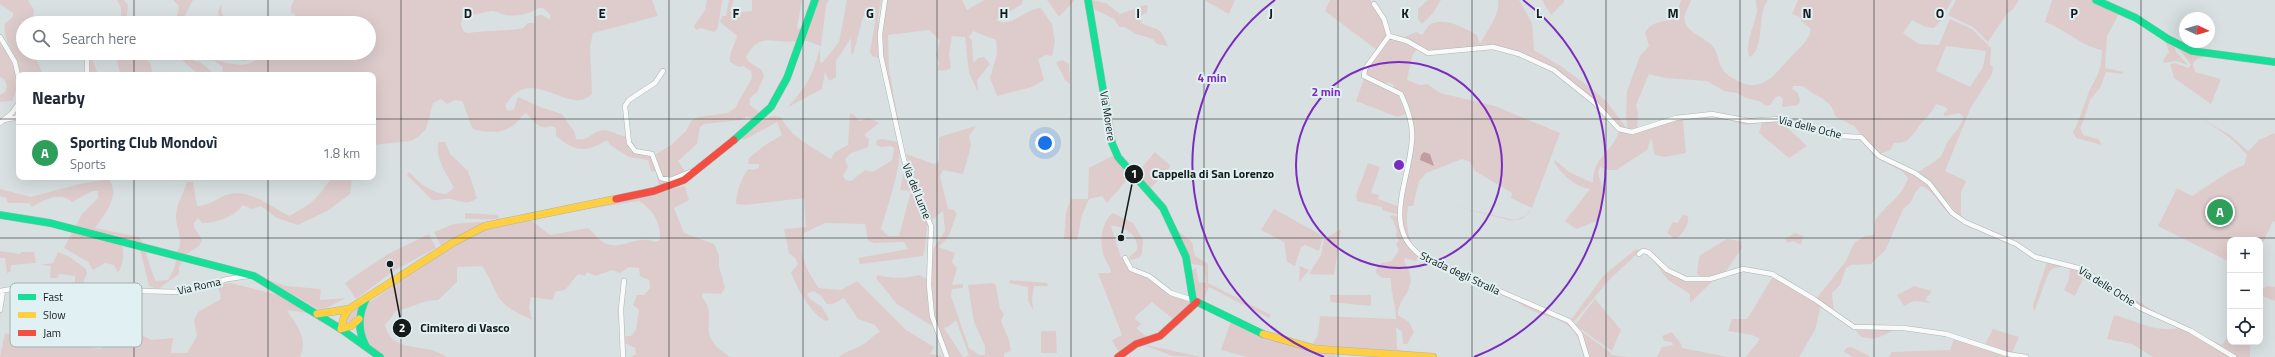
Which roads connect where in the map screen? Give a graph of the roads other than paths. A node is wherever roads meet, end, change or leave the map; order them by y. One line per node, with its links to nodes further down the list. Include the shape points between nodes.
1 (815, 0): 16 (street, via 787,78 774,103 754,124)
2 (885, 0): 34 (street, Via del Lume, via 880,34 881,56 904,160 931,226 929,286 932,316)
3 (1088, 0): 25 (street, Via Morere, via 1114,150 1163,208 1186,257 1189,286)
4 (2096, 0): 9 (street, via 2136,18 2192,51)
5 (1374, 4): 6 (street, via 1387,25)
6 (1389, 36): 37 (street, Strada degli Stralla, via 1365,69 1364,76 1401,94 1411,126 1412,147 1404,179 1400,216 1400,228 1405,239 1414,250 1428,260 1569,321 1580,334); 39 (street, Via delle Oche, via 1409,42 1428,53 1493,47 1520,54 1554,70 1592,100 1619,130 1625,132 1678,117 1709,114 1748,121 1780,119 1838,136 1861,137 1878,155 1915,173 1929,183 1952,212 1965,222 2016,244 2035,258 2085,271 2138,306 2191,331)
7 (0, 37): 11 (street, via 15,62)
8 (87, 60): 12 (street)
9 (2275, 62)
10 (663, 71): 16 (street, via 655,83 626,102 624,110 629,143 635,151 652,154 661,178 670,180 690,172)
11 (17, 72)
12 (87, 72)
13 (16, 106): 15 (street)
14 (16, 118): 15 (street)
15 (2, 121)
16 (694, 174): 24 (street, via 662,189 480,228)
17 (0, 215): 20 (street, via 50,223)
18 (1638, 254): 38 (street, via 1642,251 1648,252 1672,274 1693,280 1712,279 1742,269 1772,274 1854,327 1904,328 1946,334)
19 (1125, 258): 25 (street, via 1131,269 1149,276 1166,291)
20 (254, 276): 23 (street, Via Roma, via 237,277 181,292); 28 (street)
21 (624, 281): 33 (street, via 621,309)
22 (2, 291): 27 (street)
23 (142, 292)
24 (366, 299): 26 (street); 29 (street)
25 (1195, 301): 35 (street, via 1160,336 1136,344); 36 (street, via 1254,332 1316,349)
26 (349, 309): 28 (street); 30 (street)
27 (0, 310)
28 (317, 314): 30 (street)
29 (359, 319): 30 (street); 31 (street, via 360,333)
30 (341, 329): 31 (street)
31 (367, 348): 32 (street)
32 (380, 357)
33 (623, 357)
34 (947, 357)
35 (1118, 357)
36 (1433, 357)
37 (1587, 357)
38 (2026, 357)
39 (2234, 357)

